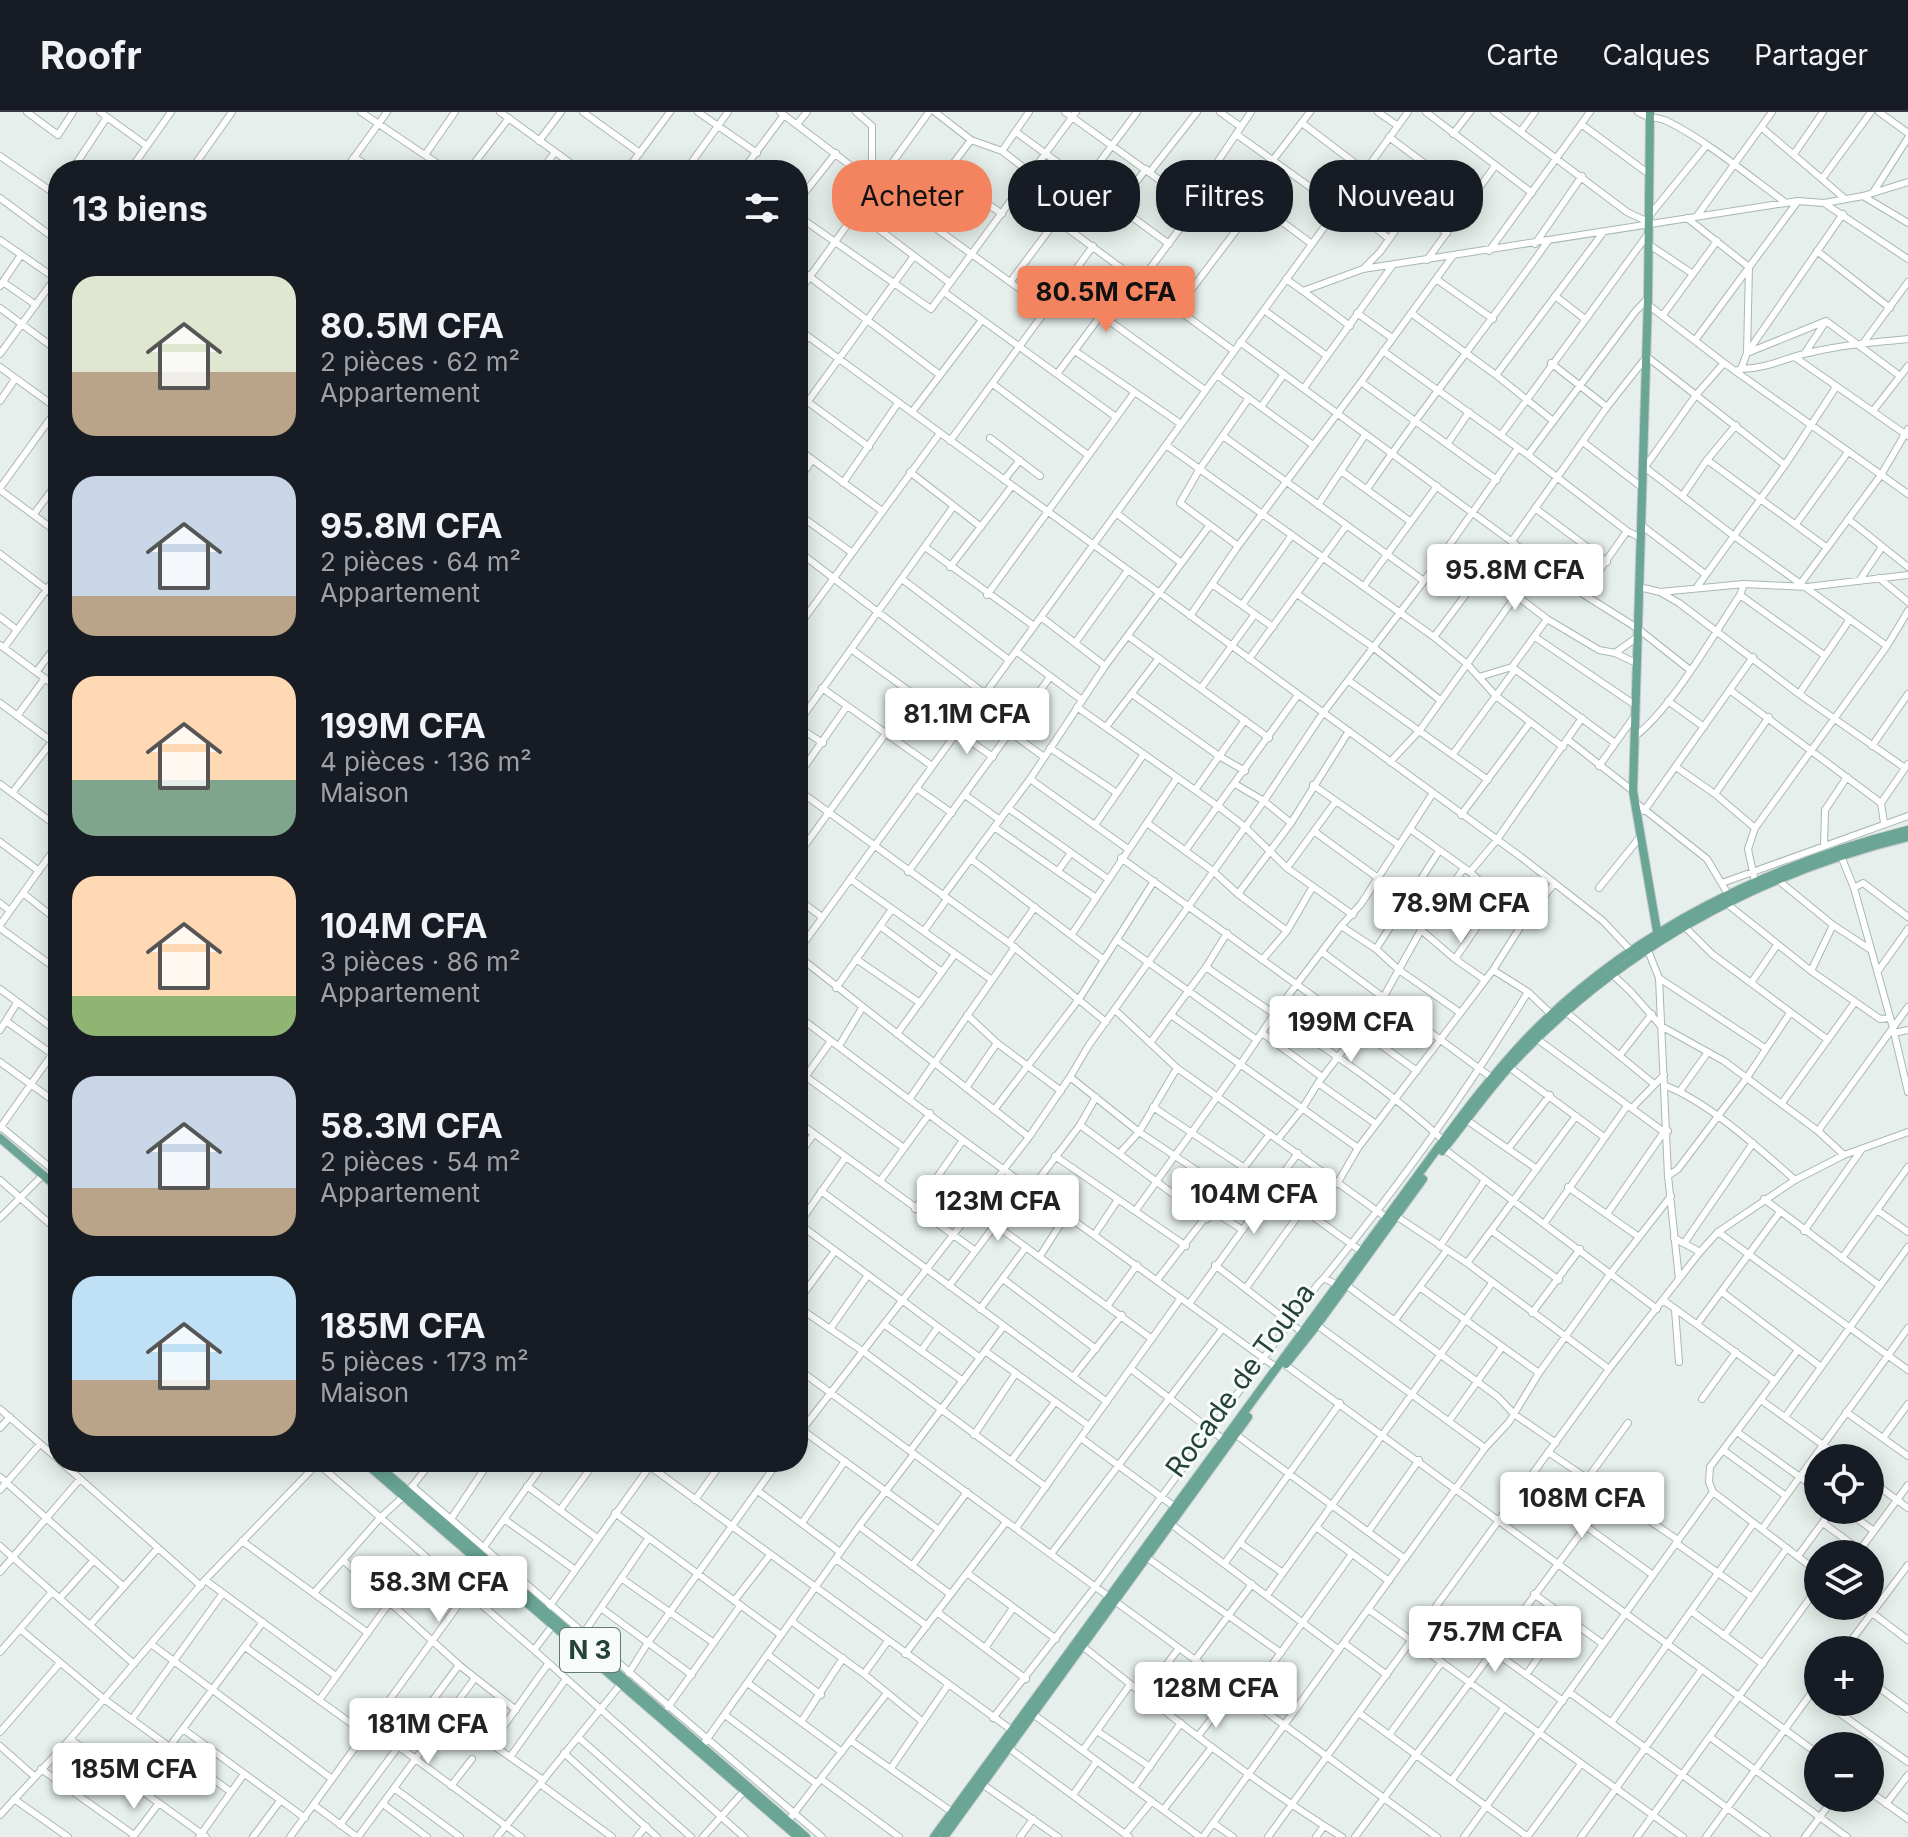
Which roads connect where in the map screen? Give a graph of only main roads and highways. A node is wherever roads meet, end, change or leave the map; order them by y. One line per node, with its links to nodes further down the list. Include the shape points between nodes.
1 (1650, 115): 5 (main road, via 1634,796)
2 (1908, 830): 4 (main road, Rocade de Touba, via 1819,856)
3 (1908, 837): 4 (main road, Rocade de Touba)
4 (1727, 898): 5 (main road, Rocade de Touba); 5 (main road, Rocade de Touba)
5 (1658, 938): 6 (main road, Rocade de Touba); 6 (main road, Rocade de Touba)
6 (1634, 954): 9 (main road, Rocade de Touba, via 1509,1067); 9 (main road, Rocade de Touba, via 1534,1032 1492,1078)
7 (0, 1138): 10 (main road)
8 (0, 1144): 11 (main road)
9 (1444, 1145): 12 (main road, Rocade de Touba)
10 (48, 1179)
11 (48, 1185)
12 (1391, 1217): 13 (main road, Rocade de Touba); 13 (main road, Rocade de Touba, via 1361,1251)
13 (1341, 1285): 14 (main road, Rocade de Touba); 14 (main road, Rocade de Touba, via 1317,1325)
14 (1281, 1365): 18 (main road, Rocade de Touba); 18 (main road, Rocade de Touba)
15 (379, 1472): 17 (main road, N 3)
16 (386, 1472): 17 (main road, N 3)
17 (408, 1491): 20 (main road, N 3, via 549,1607); 20 (main road, N 3, via 487,1569)
18 (1112, 1599): 19 (main road, Rocade de Touba)
19 (1079, 1644): 21 (main road, Rocade de Touba); 21 (main road, Rocade de Touba)
20 (625, 1679): 22 (main road, N 3); 23 (main road, N 3, via 791,1817)
21 (1006, 1746): 24 (main road, Rocade de Touba); 25 (main road, Rocade de Touba)
22 (798, 1837)
23 (806, 1837)
24 (934, 1837)
25 (944, 1837)

